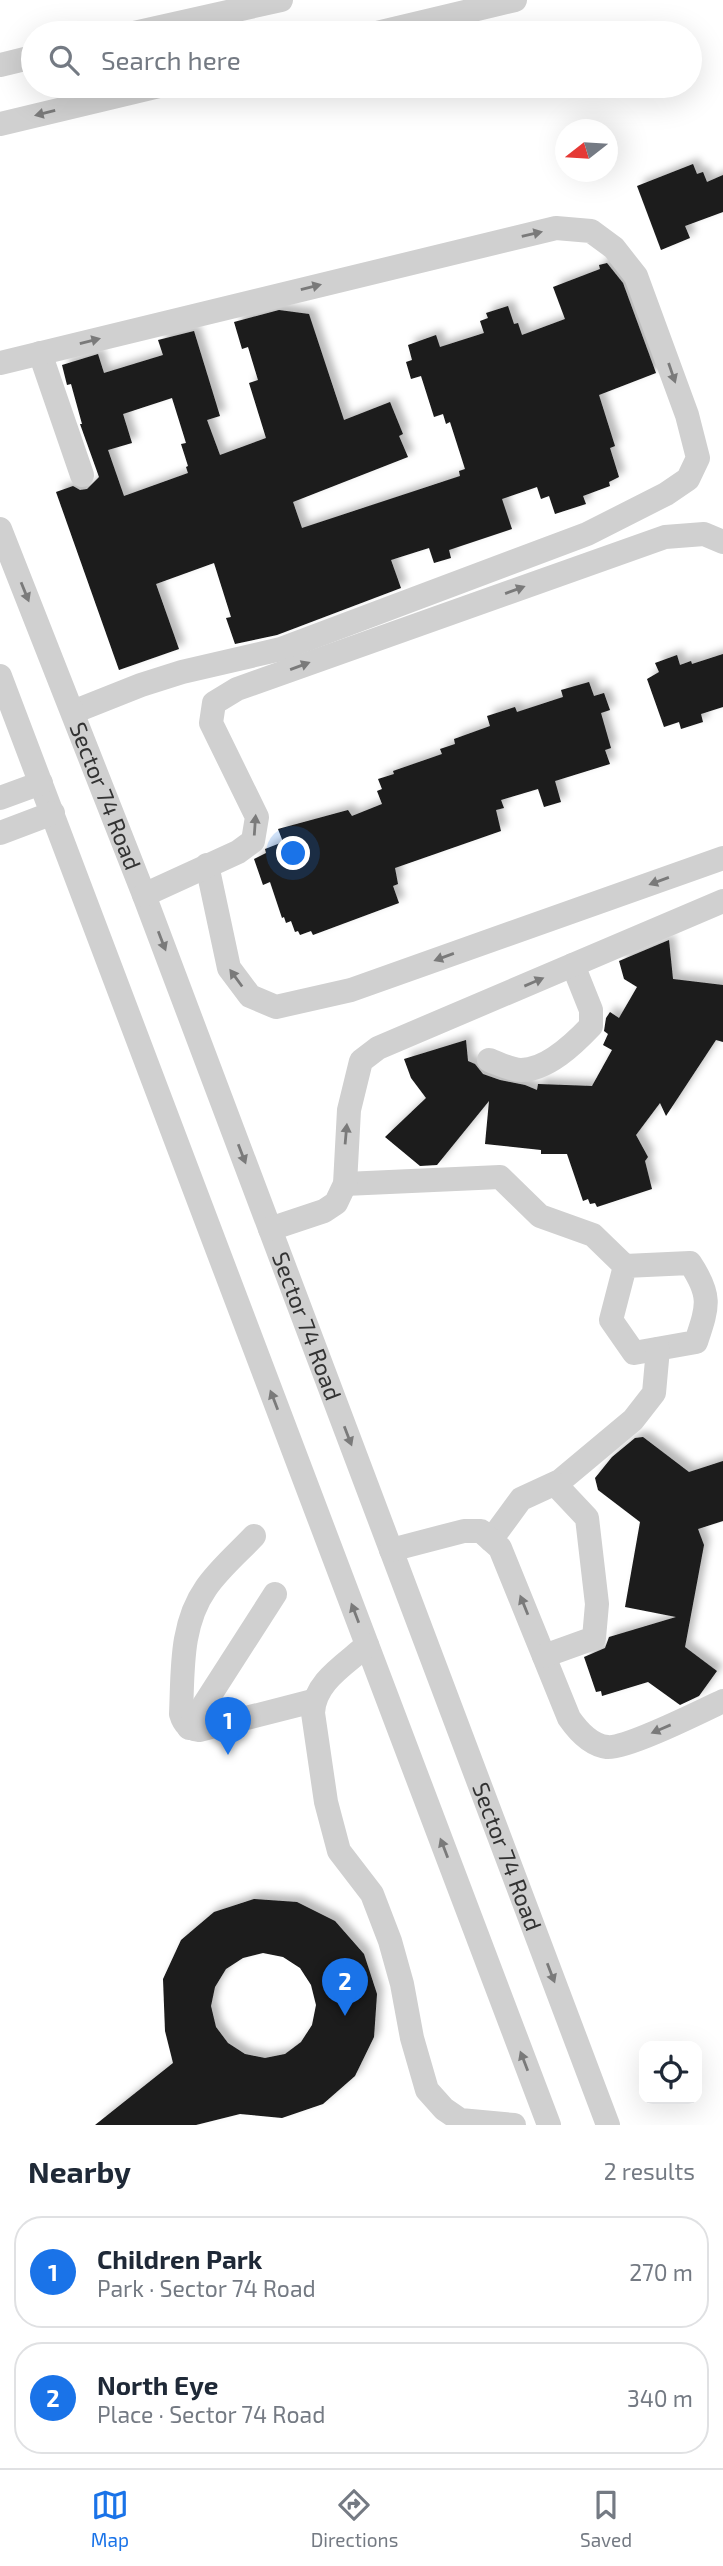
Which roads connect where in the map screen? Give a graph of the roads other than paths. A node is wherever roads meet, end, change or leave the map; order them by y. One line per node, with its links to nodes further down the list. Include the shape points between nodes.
1 (281, 0): 3 (street)
2 (514, 0): 4 (street)
3 (187, 21)
4 (427, 21)
5 (21, 60): 6 (street)
6 (0, 65)
7 (109, 98): 8 (street, one-way to 8)
8 (0, 124)
9 (40, 353): 10 (street); 11 (street); 15 (street, one-way to 15, via 556,228 591,231 614,248 636,276 683,403 698,458 688,479 587,534 281,649 182,672)
10 (0, 362)
11 (82, 475)
12 (0, 529): 15 (street, Sector 74 Road, one-way to 15)
13 (723, 542): 21 (street, one-way to 13, via 253,841 257,817 211,723 214,703 237,689 665,537 704,534)
14 (0, 676): 16 (street)
15 (73, 712): 22 (street, Sector 74 Road)
16 (41, 783): 17 (street); 18 (street)
17 (0, 798)
18 (53, 813): 19 (street); 35 (street, one-way to 18)
19 (0, 833)
20 (723, 858): 21 (street, one-way to 21, via 351,990 276,1007 250,996 229,968)
21 (207, 865): 22 (street)
22 (144, 895): 27 (street, Sector 74 Road, one-way to 27)
23 (723, 901): 24 (street)
24 (573, 965): 25 (street, via 591,1010 591,1026 539,1066 520,1070); 26 (street, one-way to 24, via 349,1110 361,1062 378,1048)
25 (489, 1060)
26 (345, 1184): 27 (street, via 336,1203 324,1211); 28 (street, via 500,1177 540,1216 593,1235)
27 (270, 1229): 33 (street, Sector 74 Road, one-way to 33)
28 (625, 1266): 29 (street, via 611,1321 634,1353); 29 (street, via 690,1263 702,1281 707,1309 696,1342)
29 (658, 1349): 30 (street, via 654,1393 634,1420)
30 (555, 1484): 32 (street, via 521,1499); 36 (street, via 587,1518 597,1604 594,1638)
31 (254, 1536): 39 (street, via 205,1589 189,1623 181,1714)
32 (491, 1540): 33 (street, via 481,1531 464,1531); 36 (street, one-way to 32, via 500,1548)
33 (391, 1550): 42 (street, Sector 74 Road, one-way to 42)
34 (275, 1594): 39 (street)
35 (367, 1646): 37 (street, via 319,1687); 41 (street, one-way to 35)
36 (544, 1656): 38 (street, one-way to 36, via 633,1741 607,1747 582,1736 569,1718)
37 (313, 1700): 39 (street, via 199,1730); 40 (street, via 326,1802 339,1851 372,1894 390,1941 426,2090 460,2120)
38 (723, 1701)
39 (190, 1728)
40 (514, 2125)
41 (548, 2125)
42 (608, 2125)

